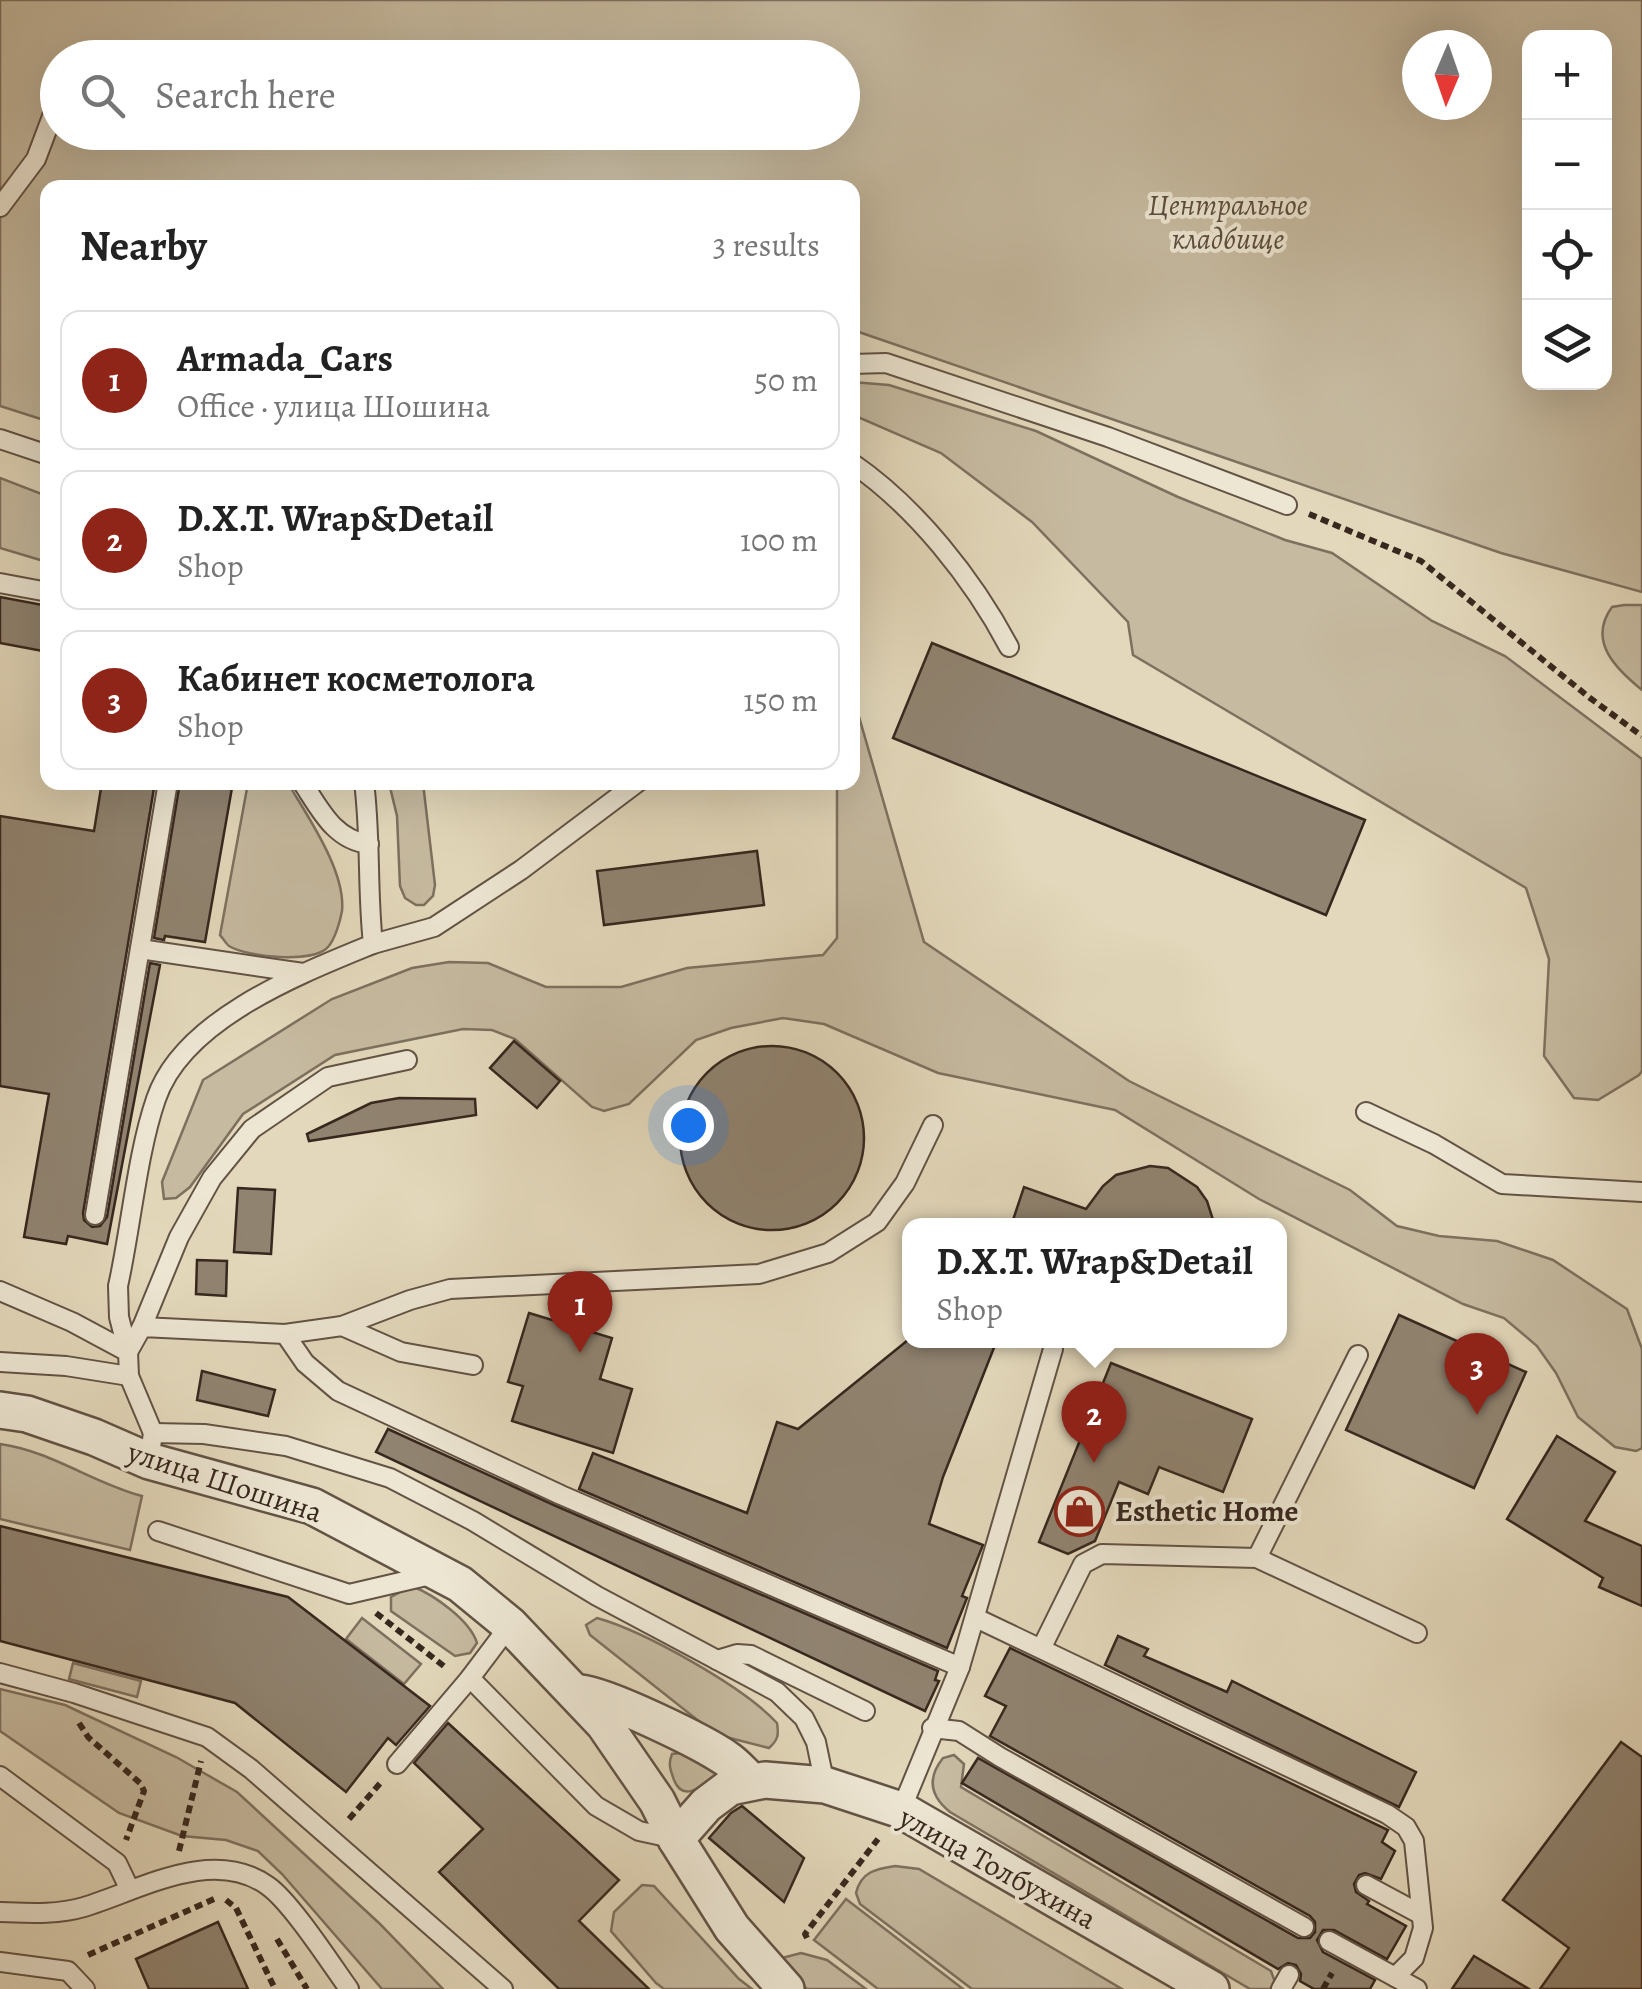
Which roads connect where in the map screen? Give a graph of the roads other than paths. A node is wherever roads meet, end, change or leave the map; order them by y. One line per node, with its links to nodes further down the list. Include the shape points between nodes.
1 (40, 149): 2 (lane)
2 (0, 207)
3 (860, 364): 7 (lane, via 886,363)
4 (0, 439): 5 (lane)
5 (40, 452)
6 (860, 468): 10 (lane, via 914,514)
7 (1287, 505)
8 (0, 583): 9 (lane)
9 (40, 590)
10 (1009, 647)
11 (167, 790): 17 (lane)
12 (308, 790): 15 (lane, via 334,828)
13 (365, 790): 15 (lane)
14 (627, 790): 16 (lane, via 434,927)
15 (369, 844): 16 (lane)
16 (373, 944): 18 (lane)
17 (140, 949): 18 (lane); 23 (lane)
18 (303, 972): 29 (lane, via 194,1039 156,1098 118,1286)
19 (407, 1060): 26 (lane, via 328,1077 252,1129 212,1178)
20 (1366, 1112): 22 (lane, via 1502,1184)
21 (933, 1125): 25 (lane, via 877,1222 828,1253 759,1274 450,1290)
22 (1642, 1192)
23 (95, 1215)
24 (0, 1291): 29 (lane)
25 (342, 1326): 27 (lane); 32 (lane, via 400,1352)
26 (142, 1327): 27 (lane); 29 (lane)
27 (285, 1334): 44 (lane, via 304,1363 338,1391)
28 (1053, 1348): 39 (lane)
29 (128, 1352): 33 (lane)
30 (1358, 1355): 37 (lane)
31 (0, 1362): 33 (lane)
32 (473, 1364)
33 (129, 1376): 35 (lane)
34 (0, 1410): 35 (street, улица Шошина)
35 (151, 1447): 38 (street, улица Шошина, via 312,1506); 43 (lane, via 204,1434 286,1446 390,1478)
36 (158, 1531): 38 (lane, via 349,1594)
37 (1257, 1558): 41 (lane); 42 (lane, via 1102,1554 1082,1564)
38 (440, 1573): 40 (street, улица Шошина)
39 (976, 1618): 42 (lane); 44 (lane)
40 (510, 1624): 46 (lane); 47 (street, улица Шошина)
41 (1417, 1633)
42 (1042, 1647): 59 (lane, via 1406,1827 1414,1841)
43 (717, 1660): 48 (lane, via 751,1655); 53 (lane, via 777,1692 804,1718)
44 (960, 1667): 49 (lane)
45 (0, 1672): 66 (lane, via 206,1737 252,1769)
46 (468, 1680): 50 (lane); 55 (lane, via 596,1806 639,1831)
47 (578, 1693): 52 (street, улица Шошина, via 704,1747); 55 (street, улица Шошина, via 631,1760)
48 (865, 1711)
49 (932, 1728): 54 (lane); 60 (lane, via 959,1731)
50 (397, 1764)
51 (0, 1776): 57 (lane, via 117,1864)
52 (751, 1781): 53 (street, улица Толбухина); 55 (street, via 720,1794)
53 (825, 1785): 54 (street, улица Толбухина)
54 (901, 1810): 68 (street, улица Толбухина)
55 (676, 1840): 67 (street, улица Шошина, via 732,1928)
56 (1366, 1885): 59 (lane)
57 (130, 1890): 58 (lane, via 52,1913); 65 (lane, via 211,1870 251,1876 272,1888)
58 (0, 1912)
59 (1420, 1914): 63 (lane, via 1414,1958)
60 (1304, 1927)
61 (1329, 1941): 63 (lane)
62 (0, 1962): 64 (lane, via 68,1970)
63 (1395, 1977): 69 (lane)
64 (85, 1989)
65 (349, 1989)
66 (503, 1989)
67 (786, 1989)
68 (1212, 1989)
69 (1417, 1989)

